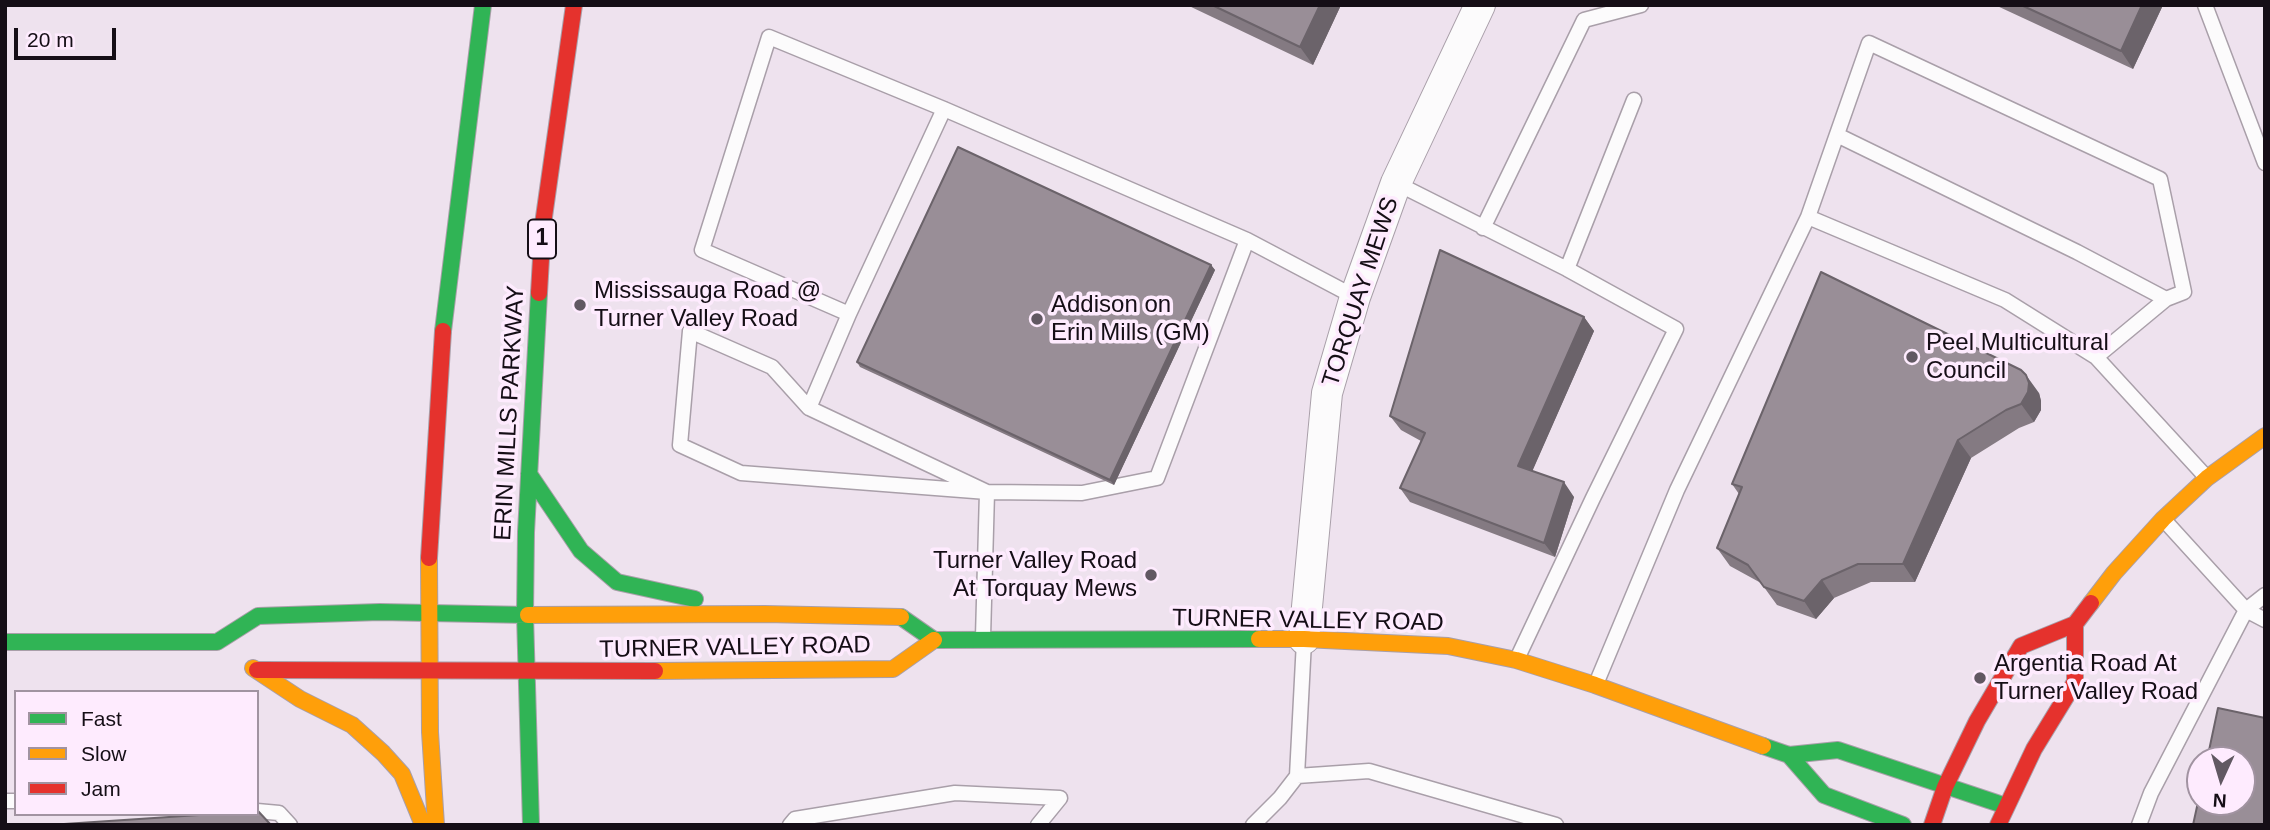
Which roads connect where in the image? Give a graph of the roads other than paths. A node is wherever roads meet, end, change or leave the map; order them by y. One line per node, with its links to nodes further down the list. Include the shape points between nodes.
1 (483, 5): 27 (main road, via 443,334)
2 (573, 5): 21 (main road, ERIN MILLS PARKWAY / 1, via 543,224)
3 (1480, 5): 10 (street, TORQUAY MEWS)
4 (1641, 5): 12 (lane, via 1584,20)
5 (2205, 5): 9 (lane)
6 (1634, 100): 14 (lane)
7 (944, 109): 13 (lane); 17 (lane); 17 (lane, via 769,37 702,250)
8 (1837, 135): 11 (lane); 16 (lane); 16 (lane, via 1869,43 2160,179 2184,292)
9 (2265, 163)
10 (1396, 183): 12 (lane); 15 (street, TORQUAY MEWS)
11 (1808, 217): 18 (lane, via 2005,300); 41 (lane, via 1677,489)
12 (1483, 228): 14 (lane)
13 (1247, 240): 15 (lane); 23 (lane, via 1157,478 1083,493)
14 (1567, 270): 37 (lane, via 1676,329)
15 (1355, 297): 32 (street, TORQUAY MEWS, via 1327,393)
16 (2166, 299): 18 (lane)
17 (849, 314): 19 (lane)
18 (2096, 357): 22 (lane)
19 (809, 408): 23 (lane); 23 (lane, via 772,367 690,331 680,444 741,473)
20 (2265, 436): 22 (main road)
21 (529, 474): 28 (main road, via 581,551 617,582); 29 (main road, ERIN MILLS PARKWAY / 1)
22 (2207, 478): 24 (main road)
23 (987, 492): 34 (lane)
24 (2163, 519): 26 (lane); 31 (main road, via 2113,573)
25 (2265, 595): 26 (lane)
26 (2246, 610): 30 (lane); 58 (lane, via 2151,793)
27 (428, 614): 29 (main road, TURNER VALLEY ROAD); 36 (main road, TURNER VALLEY ROAD, via 258,616); 39 (main road)
28 (765, 614): 29 (main road, TURNER VALLEY ROAD); 33 (main road, TURNER VALLEY ROAD, via 900,617)
29 (525, 615): 40 (main road, 1)
30 (2265, 620)
31 (2075, 624): 44 (main road, via 2021,646 1976,721); 45 (main road, via 2075,682)
32 (1304, 639): 34 (main road, TURNER VALLEY ROAD); 37 (main road, TURNER VALLEY ROAD, via 1448,646); 43 (lane)
33 (934, 640): 34 (main road, TURNER VALLEY ROAD); 40 (main road, TURNER VALLEY ROAD, via 893,669)
34 (983, 641)
35 (5, 642): 36 (main road)
36 (227, 649): 38 (main road)
37 (1516, 660): 41 (main road, TURNER VALLEY ROAD)
38 (257, 670): 39 (main road, TURNER VALLEY ROAD); 48 (main road, via 300,699 352,725 383,753 402,774)
39 (429, 671): 40 (main road, TURNER VALLEY ROAD); 49 (main road)
40 (526, 672): 50 (main road, 1)
41 (1595, 685): 42 (main road, TURNER VALLEY ROAD)
42 (1789, 755): 44 (main road, TURNER VALLEY ROAD, via 1838,750); 55 (main road, TURNER VALLEY ROAD, via 1824,795)
43 (1297, 776): 53 (lane); 54 (lane, via 1369,771)
44 (1945, 787): 45 (main road, TURNER VALLEY ROAD); 56 (main road)
45 (2006, 806): 57 (main road)
46 (259, 811): 47 (lane, via 279,813)
47 (290, 825)
48 (423, 825)
49 (436, 825)
50 (531, 825)
51 (790, 825): 52 (lane, via 795,818 955,793 1059,798)
52 (1038, 825)
53 (1253, 825)
54 (1556, 825)
55 (1903, 825)
56 (1932, 825)
57 (1998, 825)
58 (2139, 825)

